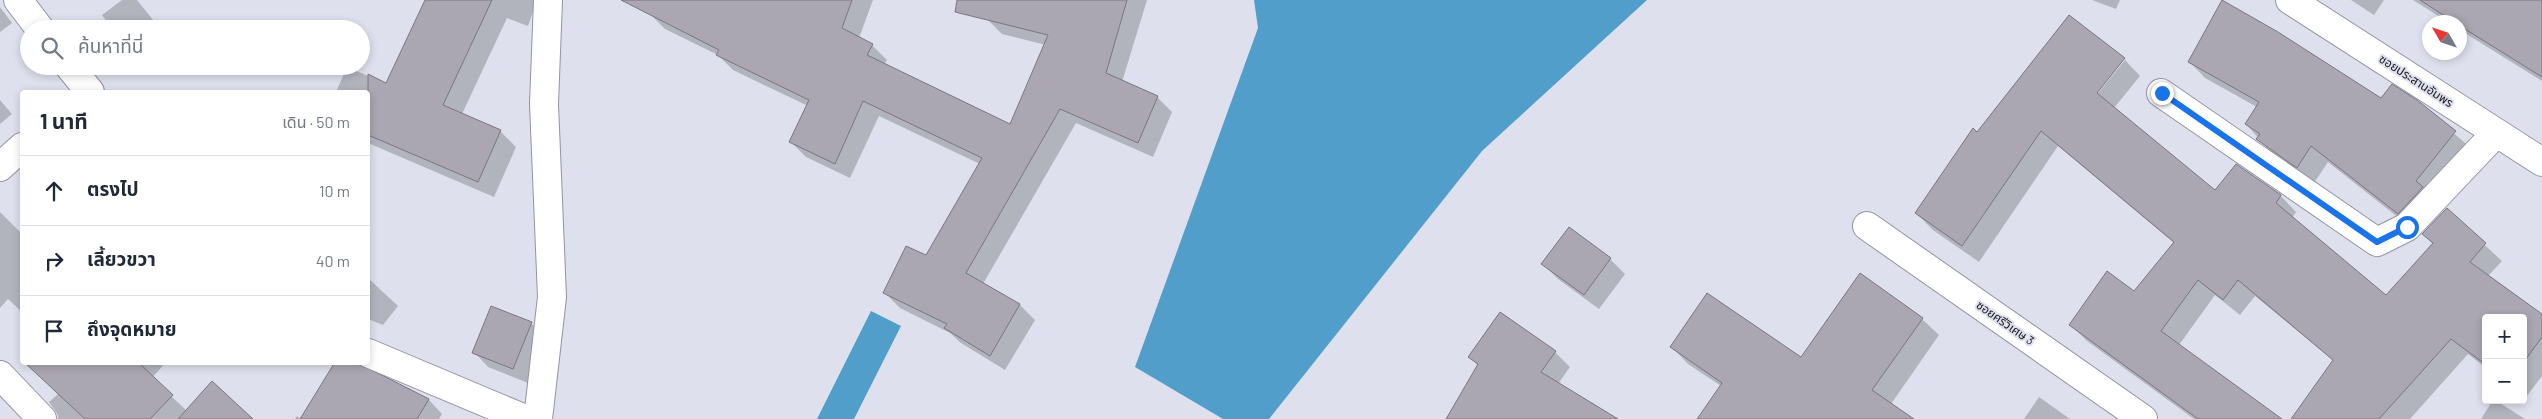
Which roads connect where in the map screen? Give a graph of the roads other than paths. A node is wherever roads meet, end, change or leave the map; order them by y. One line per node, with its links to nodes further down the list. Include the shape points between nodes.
1 (18, 0): 4 (street)
2 (548, 0): 17 (street, via 544,104 552,297)
3 (2290, 0): 8 (street, ซอยประสานอัมพร)
4 (33, 20)
5 (75, 75): 6 (street)
6 (85, 90)
7 (2162, 93): 8 (street, via 2377,242 2407,227)
8 (2496, 133): 10 (street, ซอยประสานอัมพร)
9 (20, 149): 11 (street)
10 (2542, 162)
11 (0, 167)
12 (1866, 226): 18 (street, ซอยศรีวิเศษ 3)
13 (370, 354): 16 (street)
14 (0, 375): 15 (street)
15 (42, 419)
16 (525, 419)
17 (538, 419)
18 (2143, 419)

